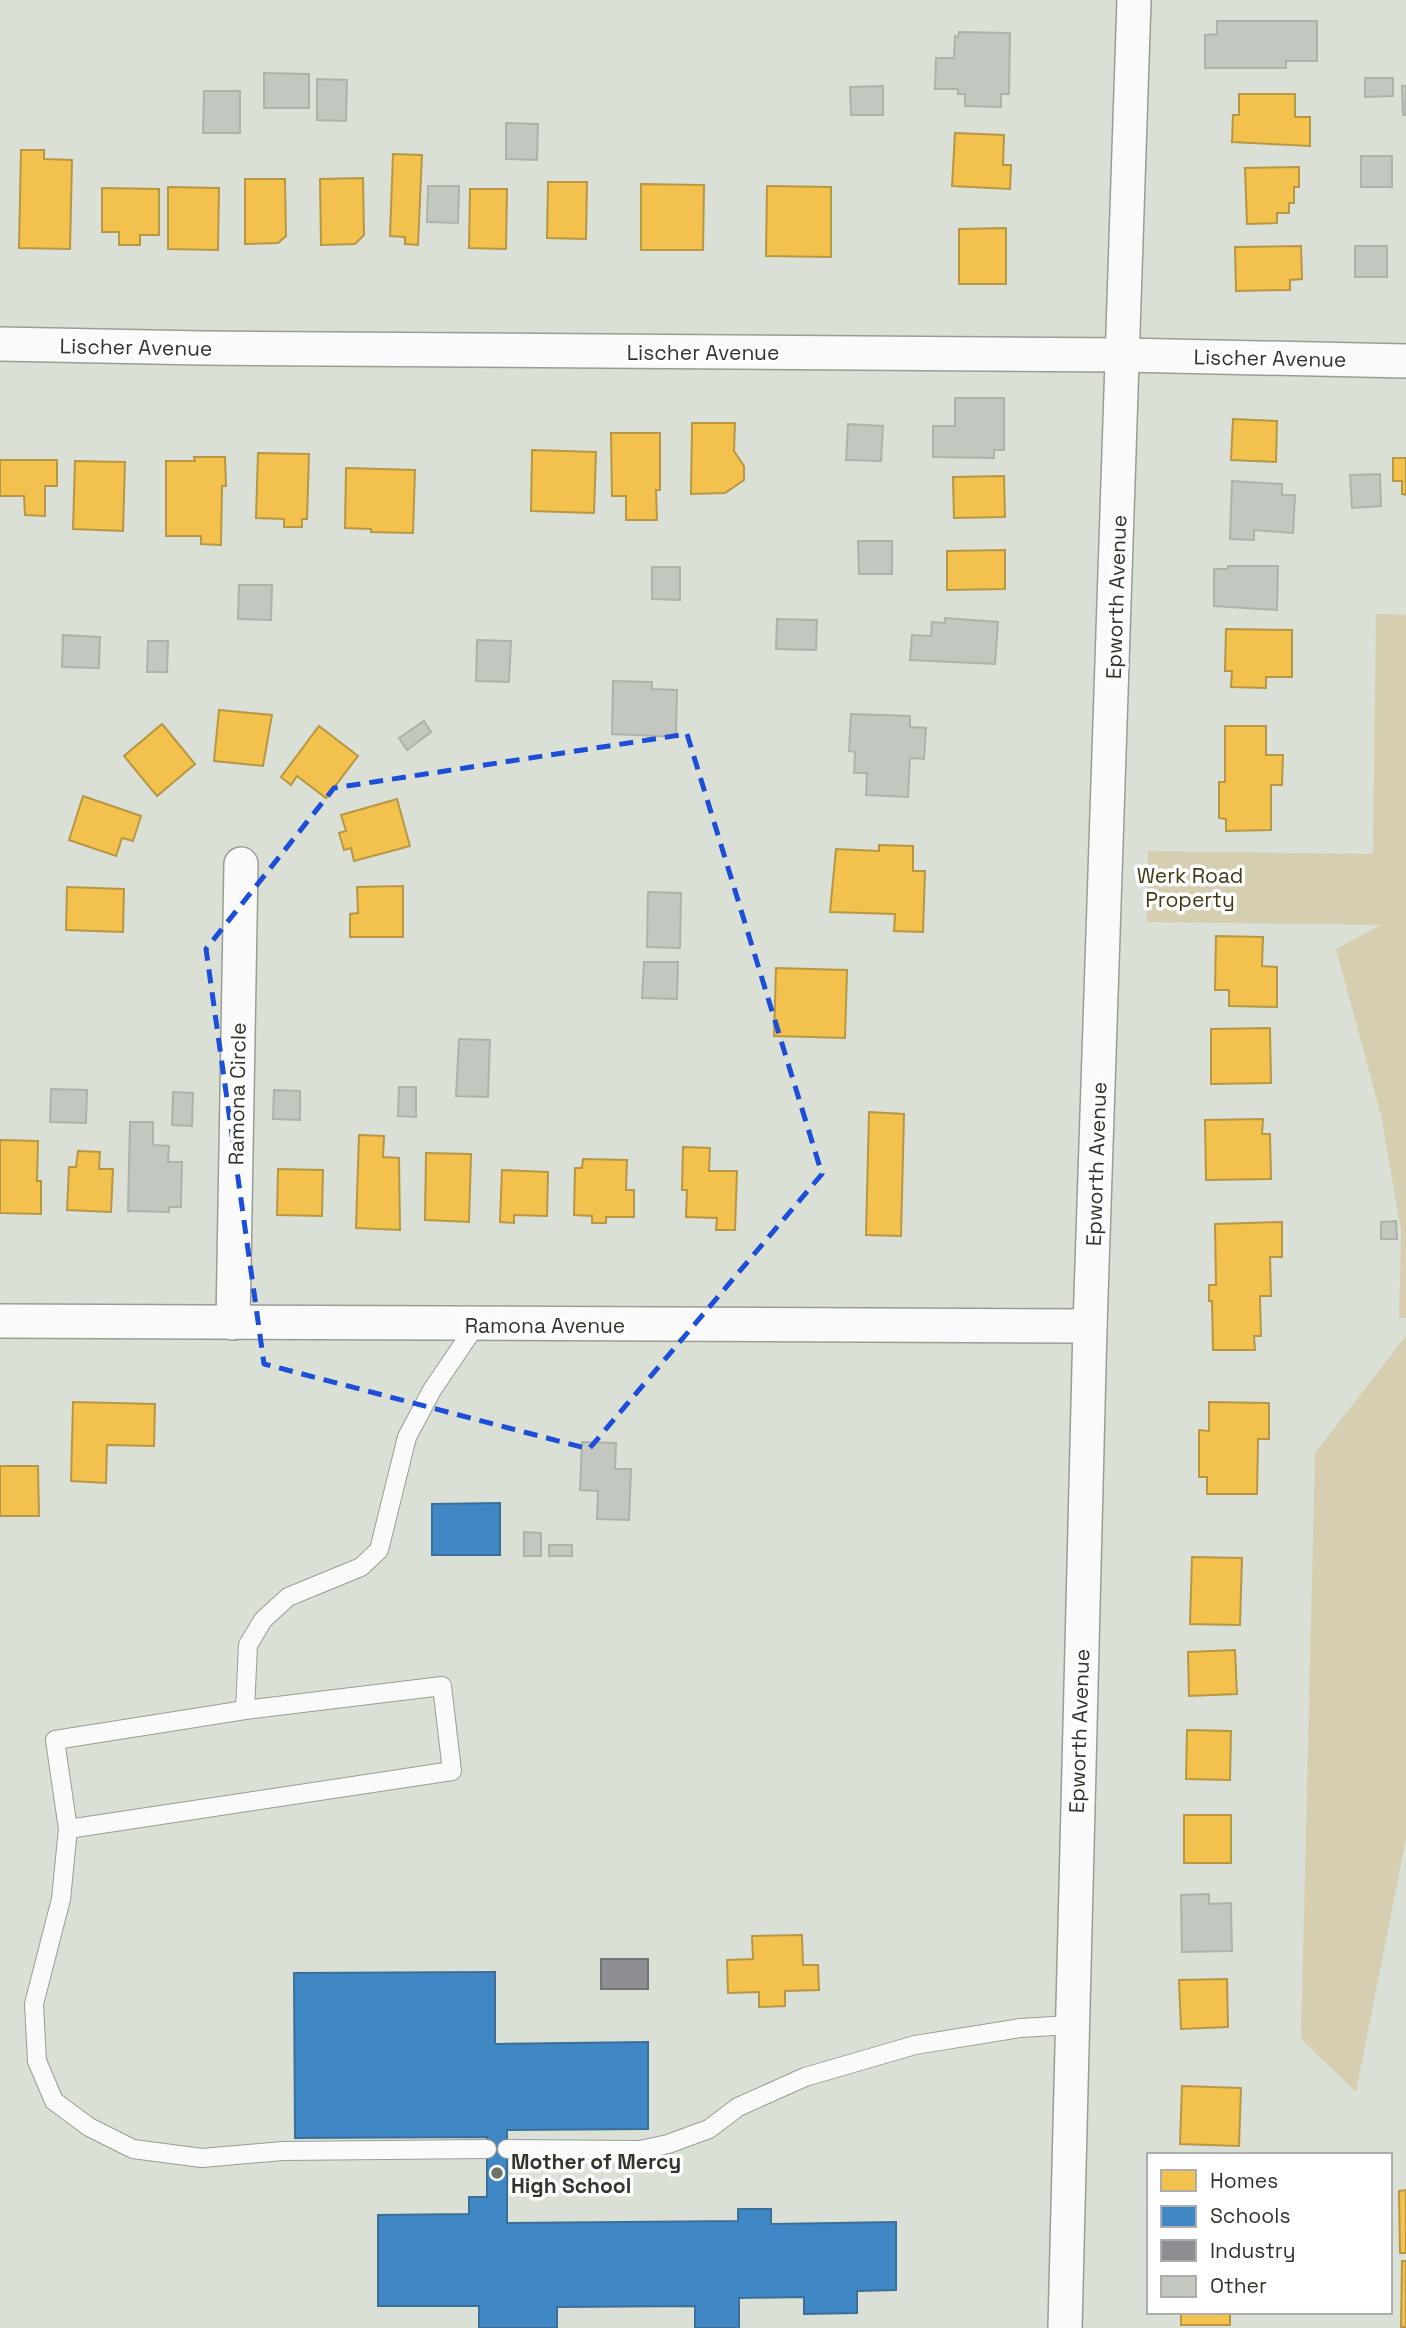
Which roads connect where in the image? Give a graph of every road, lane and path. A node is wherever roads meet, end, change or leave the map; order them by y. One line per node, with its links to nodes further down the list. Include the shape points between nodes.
1 (1134, 0): 3 (street, Epworth Avenue)
2 (0, 344): 3 (street, Lischer Avenue)
3 (1124, 355): 4 (street, Lischer Avenue); 9 (street, Epworth Avenue)
4 (1406, 361)
5 (241, 864): 7 (street, Ramona Circle)
6 (0, 1321): 7 (street, Ramona Avenue)
7 (233, 1323): 8 (street, Ramona Avenue)
8 (476, 1325): 9 (street, Ramona Avenue); 10 (lane, via 407,1437 379,1549 361,1567 288,1597 263,1620 248,1645)
9 (1090, 1326): 12 (street, Epworth Avenue)
10 (245, 1710): 11 (lane, via 55,1740); 11 (lane, via 442,1686 452,1772)
11 (68, 1829): 13 (lane, via 61,1899 34,2004 37,2061 54,2101 89,2127 133,2149 202,2158 283,2151)
12 (1071, 2025): 14 (lane, via 1020,2028 915,2045 805,2077 738,2107 709,2129 668,2144 640,2150); 15 (street, Epworth Avenue)
13 (487, 2149)
14 (507, 2149)
15 (1065, 2328)

